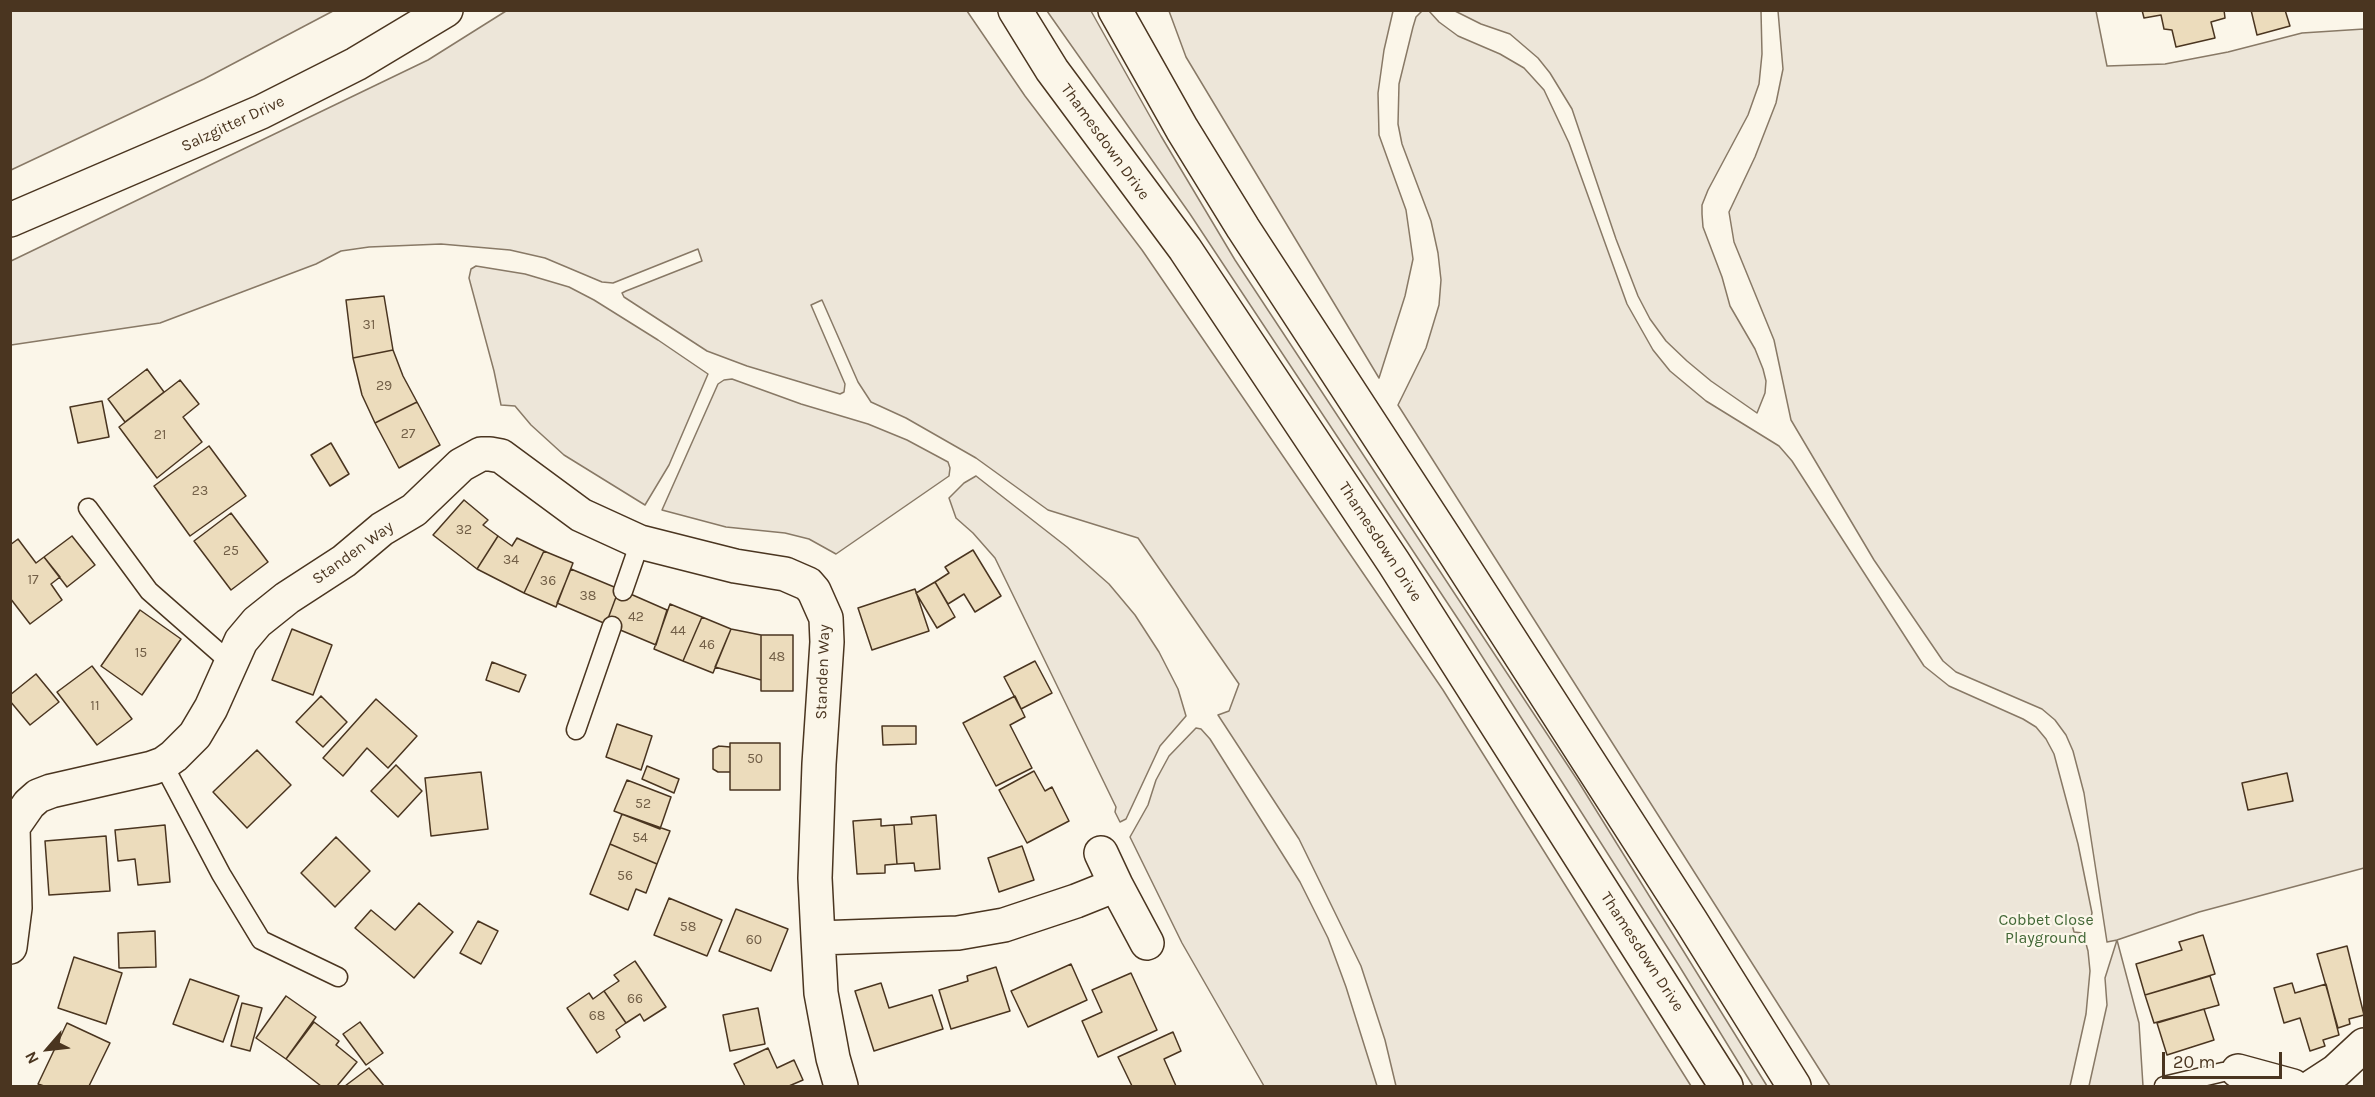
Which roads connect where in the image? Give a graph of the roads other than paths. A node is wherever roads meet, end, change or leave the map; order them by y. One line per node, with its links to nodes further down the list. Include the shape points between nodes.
1 (446, 10): 4 (street, Salzgitter Drive, via 356,64 261,112)
2 (1015, 10): 21 (street, Thamesdown Drive, via 1052,70 1185,249 1394,563)
3 (1115, 10): 22 (street, via 1243,228 1478,588)
4 (10, 220)
5 (88, 508): 9 (lane, via 149,591)
6 (640, 542): 7 (lane); 9 (street, Standen Way, via 581,515 501,456 481,454 461,465 414,510 382,529 258,622); 14 (street, Standen Way, via 735,566 785,573 808,584 820,603 826,618 827,642 819,764)
7 (623, 591)
8 (612, 626): 10 (lane)
9 (231, 663): 11 (street, Standen Way, via 195,735)
10 (576, 730)
11 (163, 764): 16 (street, Standen Way, via 51,791 29,804 13,827 15,908); 17 (lane, via 261,940)
12 (1101, 853): 13 (street)
13 (1116, 885): 14 (street, via 1004,925 958,933); 15 (street)
14 (818, 938): 20 (street, Standen Way, via 821,993)
15 (1147, 943)
16 (10, 947)
17 (338, 977)
18 (2364, 1045): 25 (street, via 2337,1071)
19 (2238, 1071): 23 (lane); 24 (street)
20 (841, 1086)
21 (1726, 1086)
22 (1794, 1086)
23 (2164, 1086)
24 (2293, 1086)
25 (2313, 1086)

